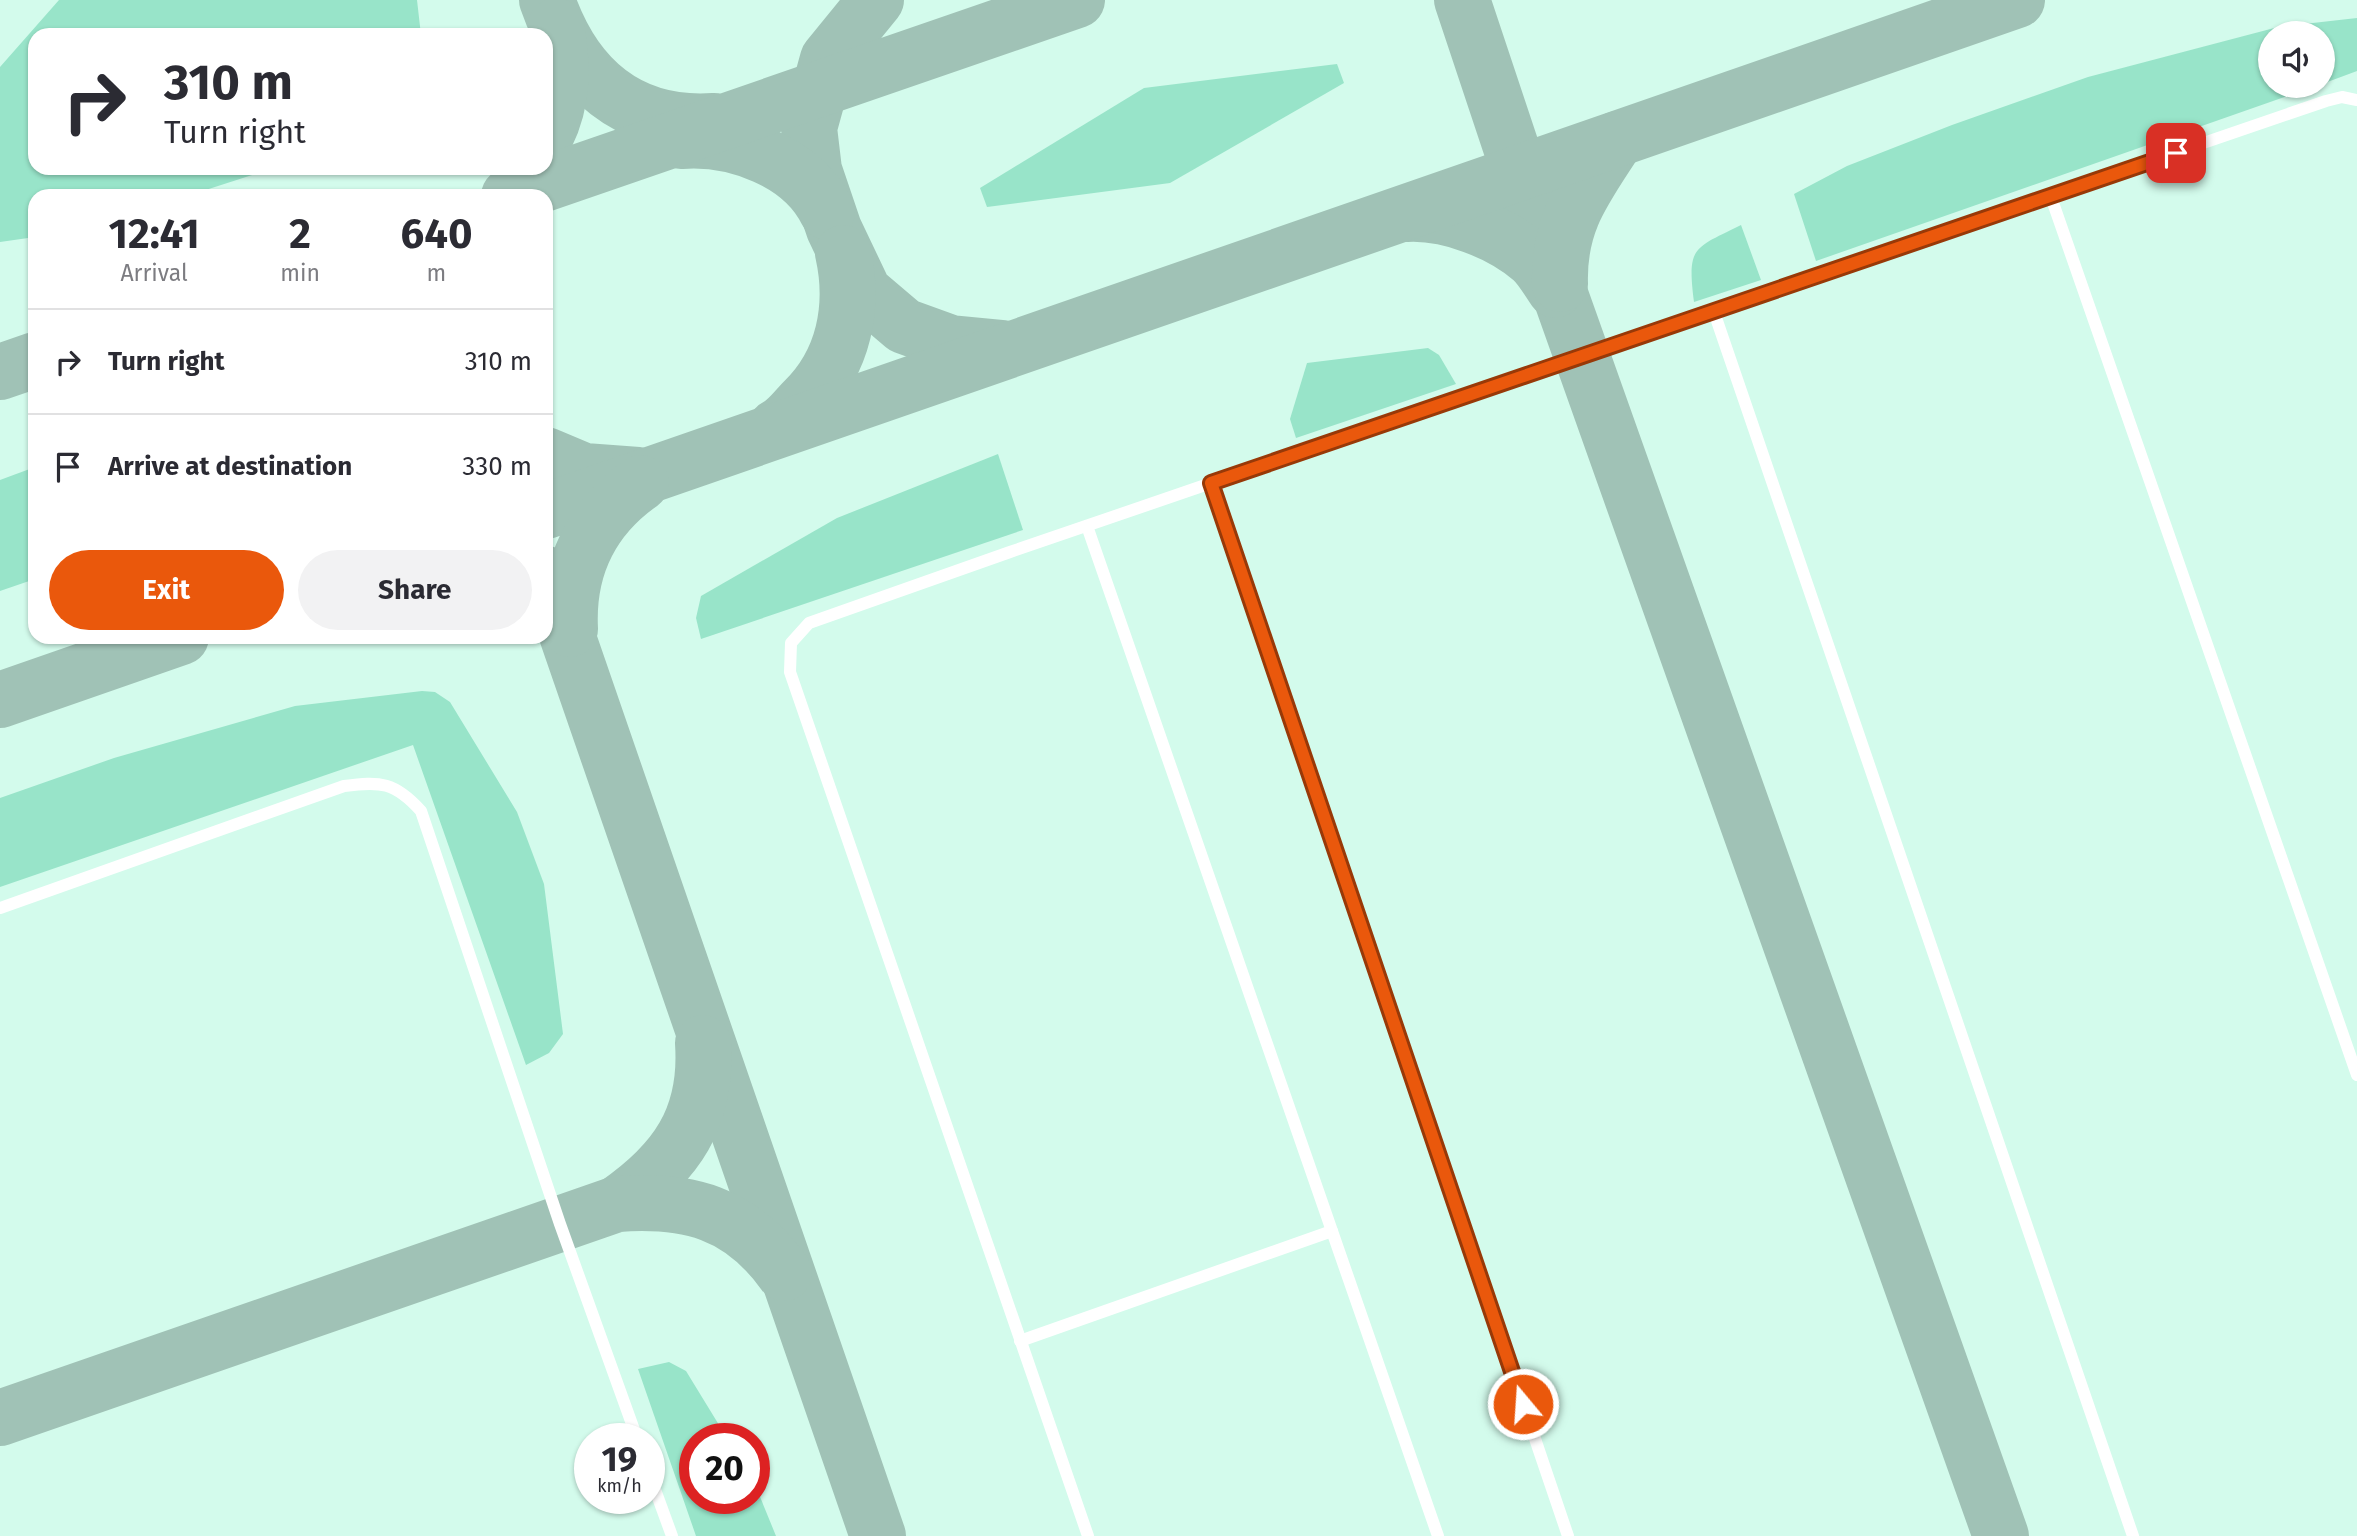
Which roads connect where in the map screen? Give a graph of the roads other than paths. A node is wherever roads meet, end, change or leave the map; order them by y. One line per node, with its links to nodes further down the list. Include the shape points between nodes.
1 (2357, 100): 2 (lane, via 2326,101)
2 (2051, 197): 3 (lane); 7 (lane)
3 (1714, 312): 4 (lane); 16 (lane)
4 (1211, 483): 5 (lane); 15 (lane)
5 (1087, 526): 8 (lane); 9 (lane, via 809,623 791,643 790,672)
6 (0, 908): 10 (lane, via 344,786 371,782 394,787 410,799 421,811)
7 (2357, 1075)
8 (1332, 1231): 9 (lane); 14 (lane)
9 (1020, 1341): 13 (lane)
10 (632, 1423)
11 (664, 1514): 12 (lane)
12 (672, 1536)
13 (1088, 1536)
14 (1438, 1536)
15 (1568, 1536)
16 (2133, 1536)

